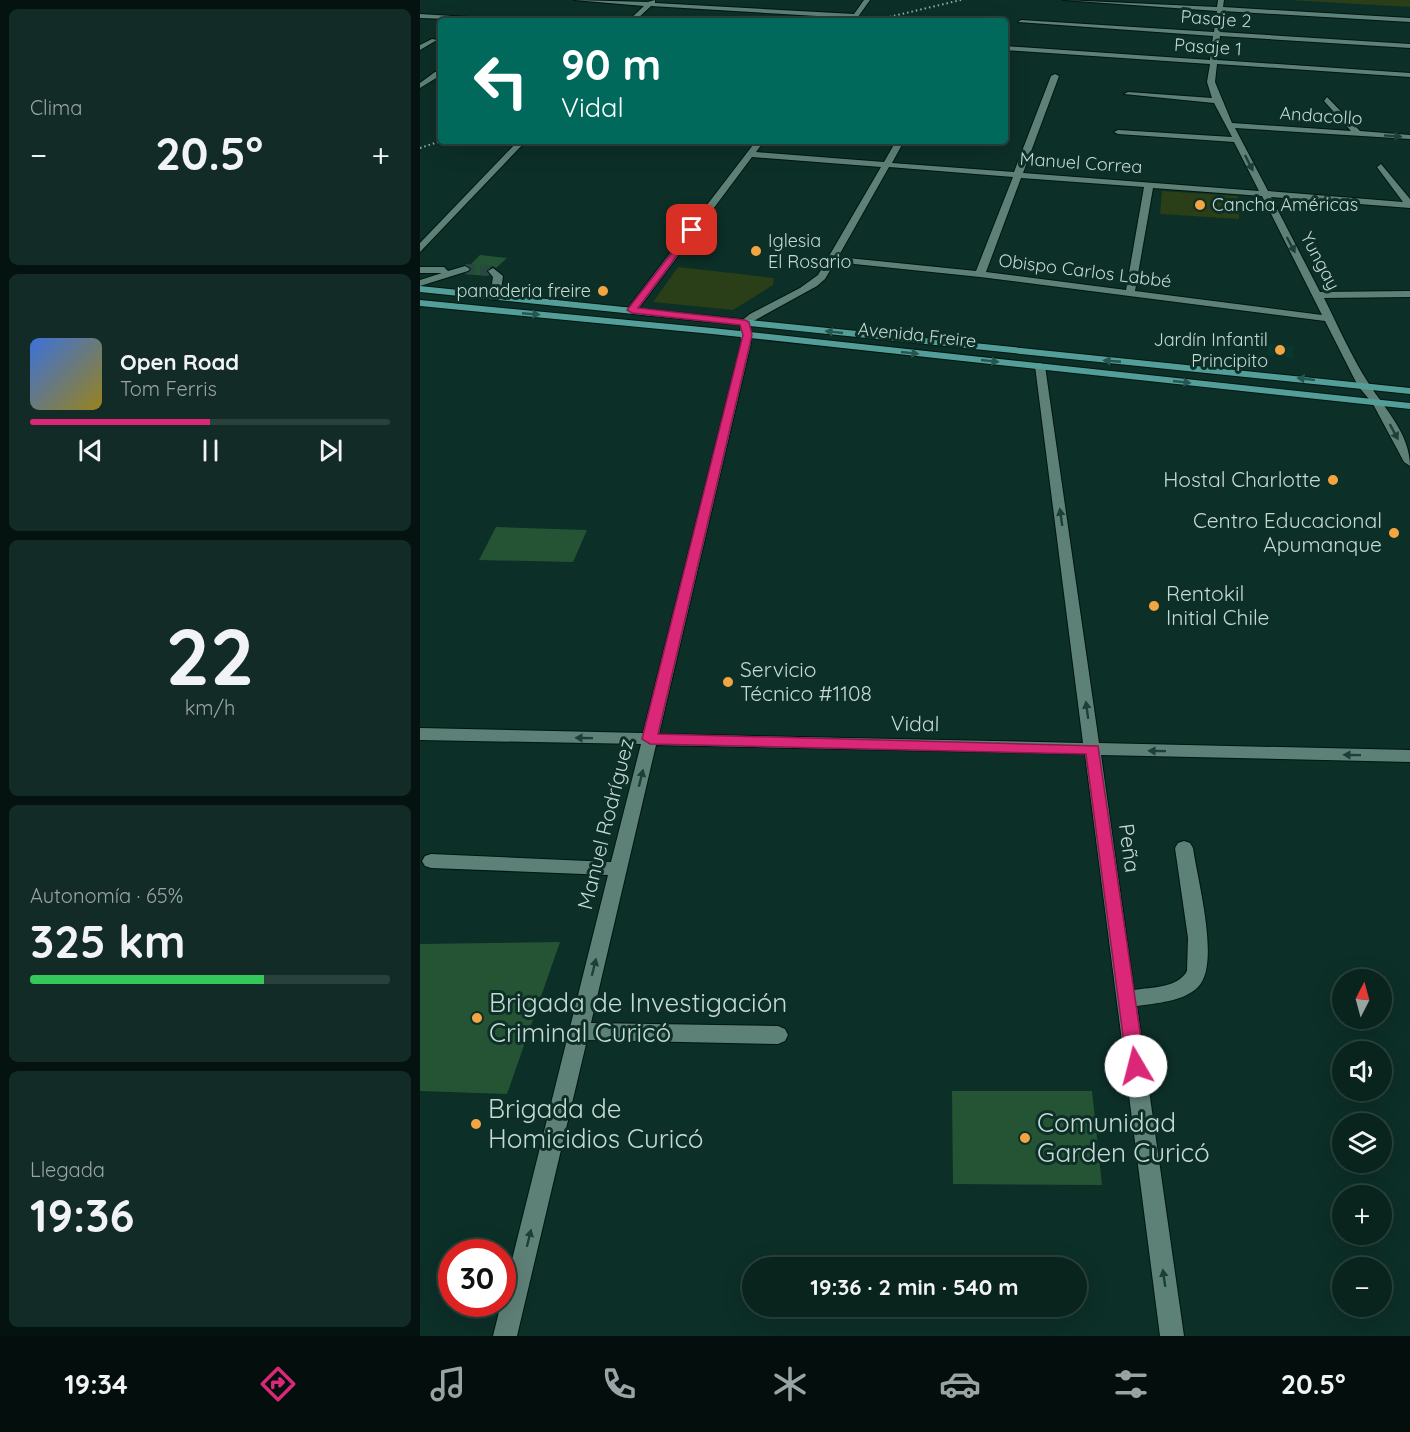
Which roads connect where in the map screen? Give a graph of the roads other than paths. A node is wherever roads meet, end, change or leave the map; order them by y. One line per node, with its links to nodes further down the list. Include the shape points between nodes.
1 (577, 0): 5 (street)
2 (867, 0): 11 (street)
3 (1066, 0): 6 (street)
4 (1221, 0): 6 (street, Yungay)
5 (651, 2): 9 (street); 10 (street)
6 (1220, 9): 12 (street); 14 (street, Yungay)
7 (420, 16): 8 (street)
8 (452, 18)
9 (634, 18)
10 (841, 18)
11 (854, 18)
12 (1410, 20)
13 (1021, 22): 14 (street, Pasaje 2)
14 (1216, 34): 16 (street, Pasaje 2); 19 (street, Yungay)
15 (434, 40): 17 (street)
16 (1410, 46)
17 (420, 48)
18 (1008, 48): 19 (street, Pasaje 1)
19 (1213, 62): 23 (street, Pasaje 1); 28 (street, Yungay, via 1211,82)
20 (420, 73): 21 (street)
21 (438, 74)
22 (438, 75): 25 (street)
23 (1410, 75)
24 (1054, 76): 40 (street)
25 (420, 86)
26 (1128, 94): 28 (street)
27 (1327, 99): 31 (street)
28 (1217, 101): 29 (street, Yungay)
29 (1230, 124): 31 (street, Andacollo); 33 (street, Yungay)
30 (1118, 132): 33 (street)
31 (1357, 133): 32 (street, Andacollo, one-way to 32)
32 (1410, 137)
33 (1237, 140): 42 (street, Yungay, one-way to 42)
34 (519, 144): 44 (street)
35 (757, 144): 37 (street)
36 (899, 144): 38 (street)
37 (749, 154): 38 (street, Manuel Correa); 56 (street)
38 (889, 165): 40 (street, Manuel Correa); 45 (street)
39 (1381, 167): 43 (street)
40 (1018, 175): 41 (street, Manuel Correa); 48 (street)
41 (1149, 185): 42 (street, Manuel Correa); 51 (street)
42 (1264, 194): 43 (street, Manuel Correa); 53 (street, Yungay, one-way to 53)
43 (1410, 204)
44 (420, 249)
45 (834, 259): 48 (street, Obispo Carlos Labbé); 59 (street, via 816,283 758,312)
46 (420, 270): 49 (street, via 460,270)
47 (493, 271): 54 (street, via 498,276)
48 (980, 274): 51 (street, Obispo Carlos Labbé)
49 (420, 283)
50 (423, 290): 54 (main road, Avenida Freire)
51 (1130, 293): 58 (street, Obispo Carlos Labbé)
52 (1410, 294): 53 (street)
53 (1317, 295): 58 (street, Yungay)
54 (495, 297): 56 (main road, Avenida Freire)
55 (420, 303): 57 (main road, Avenida Freire, one-way to 57)
56 (632, 310): 57 (main road); 59 (main road, Avenida Freire)
57 (586, 319): 59 (main road, Avenida Freire)
58 (1331, 319): 61 (street, Yungay)
59 (746, 329): 60 (main road, Avenida Freire, one-way to 60); 61 (main road, Avenida Freire, one-way to 59); 67 (street, Manuel Rodríguez)
60 (1040, 366): 63 (main road, Avenida Freire, one-way to 63); 68 (street, Peña, one-way to 60)
61 (1364, 386): 62 (main road, Avenida Freire); 63 (street, Yungay)
62 (1410, 391)
63 (1378, 403): 64 (main road, Avenida Freire); 65 (street, Yungay, one-way to 65)
64 (1410, 406)
65 (1410, 462)
66 (420, 734): 67 (street, Vidal, one-way to 66)
67 (650, 739): 68 (street, Vidal); 72 (street, Manuel Rodríguez, one-way to 67)
68 (1093, 749): 69 (street, Vidal, one-way to 68); 73 (street, Peña)
69 (1410, 756)
70 (1184, 848): 73 (street, via 1200,960 1194,979 1175,991)
71 (431, 861): 72 (street)
72 (618, 869): 74 (street, Manuel Rodríguez, one-way to 72)
73 (1127, 999): 77 (street, Peña, one-way to 73)
74 (579, 1031): 75 (street); 76 (street, Manuel Rodríguez, one-way to 74)
75 (778, 1035)
76 (505, 1336)
77 (1172, 1336)

